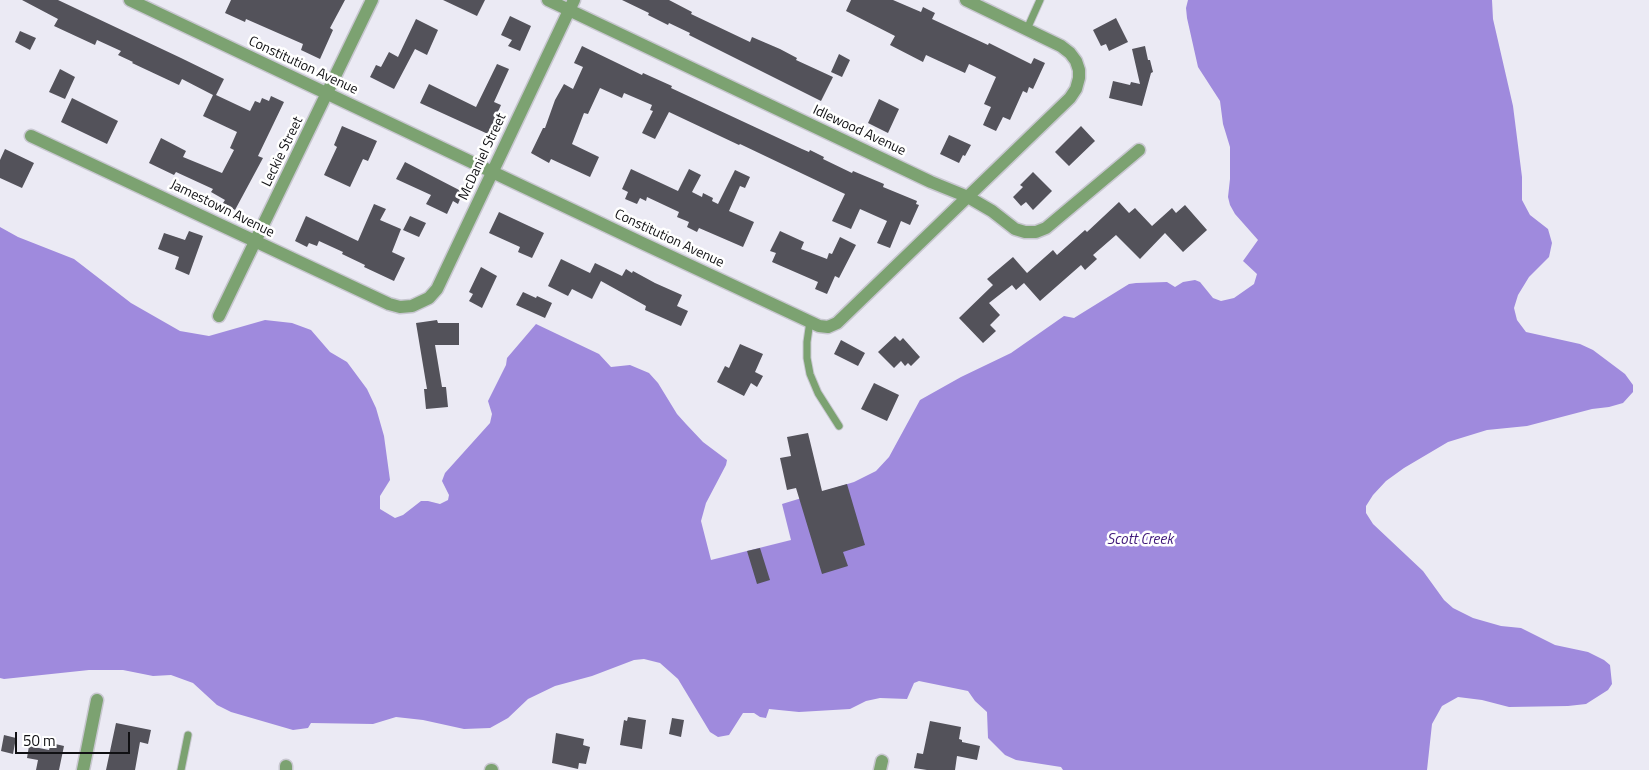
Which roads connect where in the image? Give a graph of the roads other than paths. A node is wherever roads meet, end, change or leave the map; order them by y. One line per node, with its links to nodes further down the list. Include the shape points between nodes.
1 (130, 0): 8 (street, Constitution Avenue)
2 (372, 0): 8 (street, Leckie Street)
3 (548, 0): 6 (street, Idlewood Avenue)
4 (966, 0): 7 (street)
5 (1040, 0): 7 (lane)
6 (571, 5): 11 (street, McDaniel Street); 12 (street, Idlewood Avenue, via 931,182)
7 (1027, 29): 12 (street, Constitution Avenue, via 1070,52 1076,61 1079,78 1076,89)
8 (328, 94): 11 (street, Constitution Avenue); 13 (street, Leckie Street)
9 (31, 136): 13 (street, Jamestown Avenue)
10 (1139, 150): 12 (street, Idlewood Avenue, via 1046,228 1036,232 1015,229)
11 (492, 172): 14 (street, McDaniel Street, via 437,289 419,304); 16 (street, Constitution Avenue)
12 (968, 197): 16 (street, Constitution Avenue, via 837,323 819,326)
13 (255, 242): 14 (street, Jamestown Avenue, via 389,304); 15 (street, Leckie Street)
14 (400, 306)
15 (220, 316)
16 (810, 321): 17 (lane, via 807,342 810,374 818,393)
17 (840, 426)
18 (97, 700): 20 (street)
19 (188, 735): 21 (lane)
20 (83, 770)
21 (181, 770)

